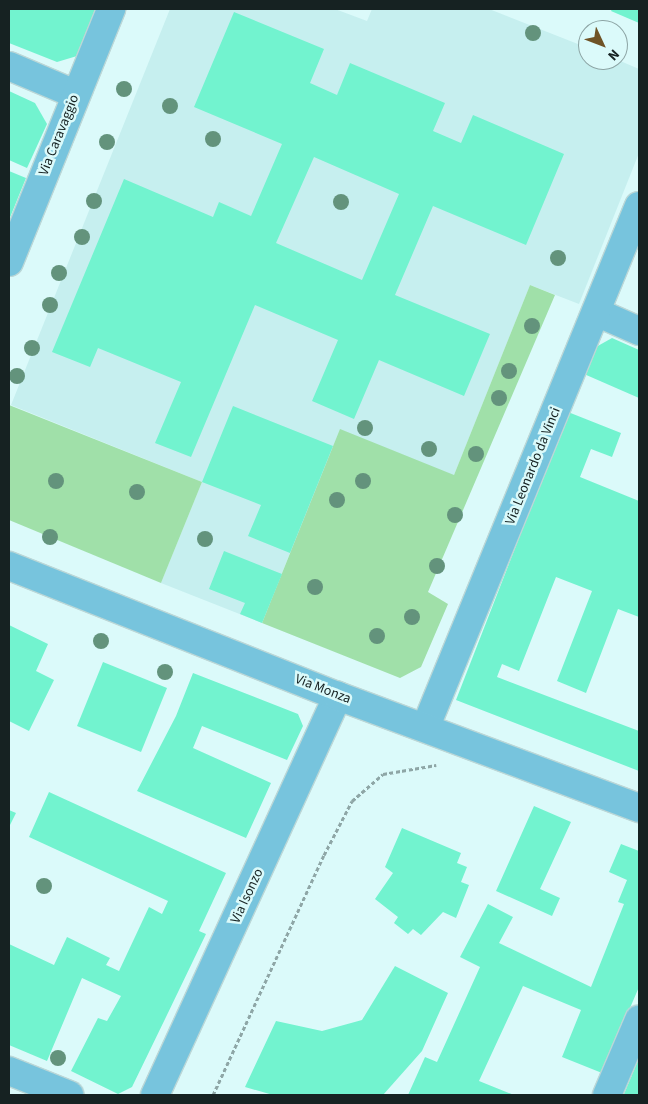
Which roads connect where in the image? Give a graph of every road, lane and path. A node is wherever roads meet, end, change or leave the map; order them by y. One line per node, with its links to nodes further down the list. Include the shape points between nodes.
1 (110, 9): 3 (street, Via Caravaggio)
2 (9, 66): 3 (street)
3 (75, 94): 5 (street, Via Caravaggio)
4 (639, 206): 6 (street, Via Leonardo da Vinci)
5 (9, 262)
6 (596, 312): 7 (street); 10 (street, Via Leonardo da Vinci)
7 (639, 331)
8 (9, 566): 9 (street, Via Monza)
9 (338, 696): 10 (street, Via Monza); 16 (street, Via Isonzo)
10 (426, 726): 11 (street, Via Monza)
11 (460, 739): 12 (street, Via Monza); 17 (path, via 451,762 383,774 352,801)
12 (639, 808)
13 (639, 1020): 18 (street)
14 (9, 1070): 15 (street)
15 (68, 1095)
16 (154, 1095)
17 (213, 1095)
18 (607, 1095)

